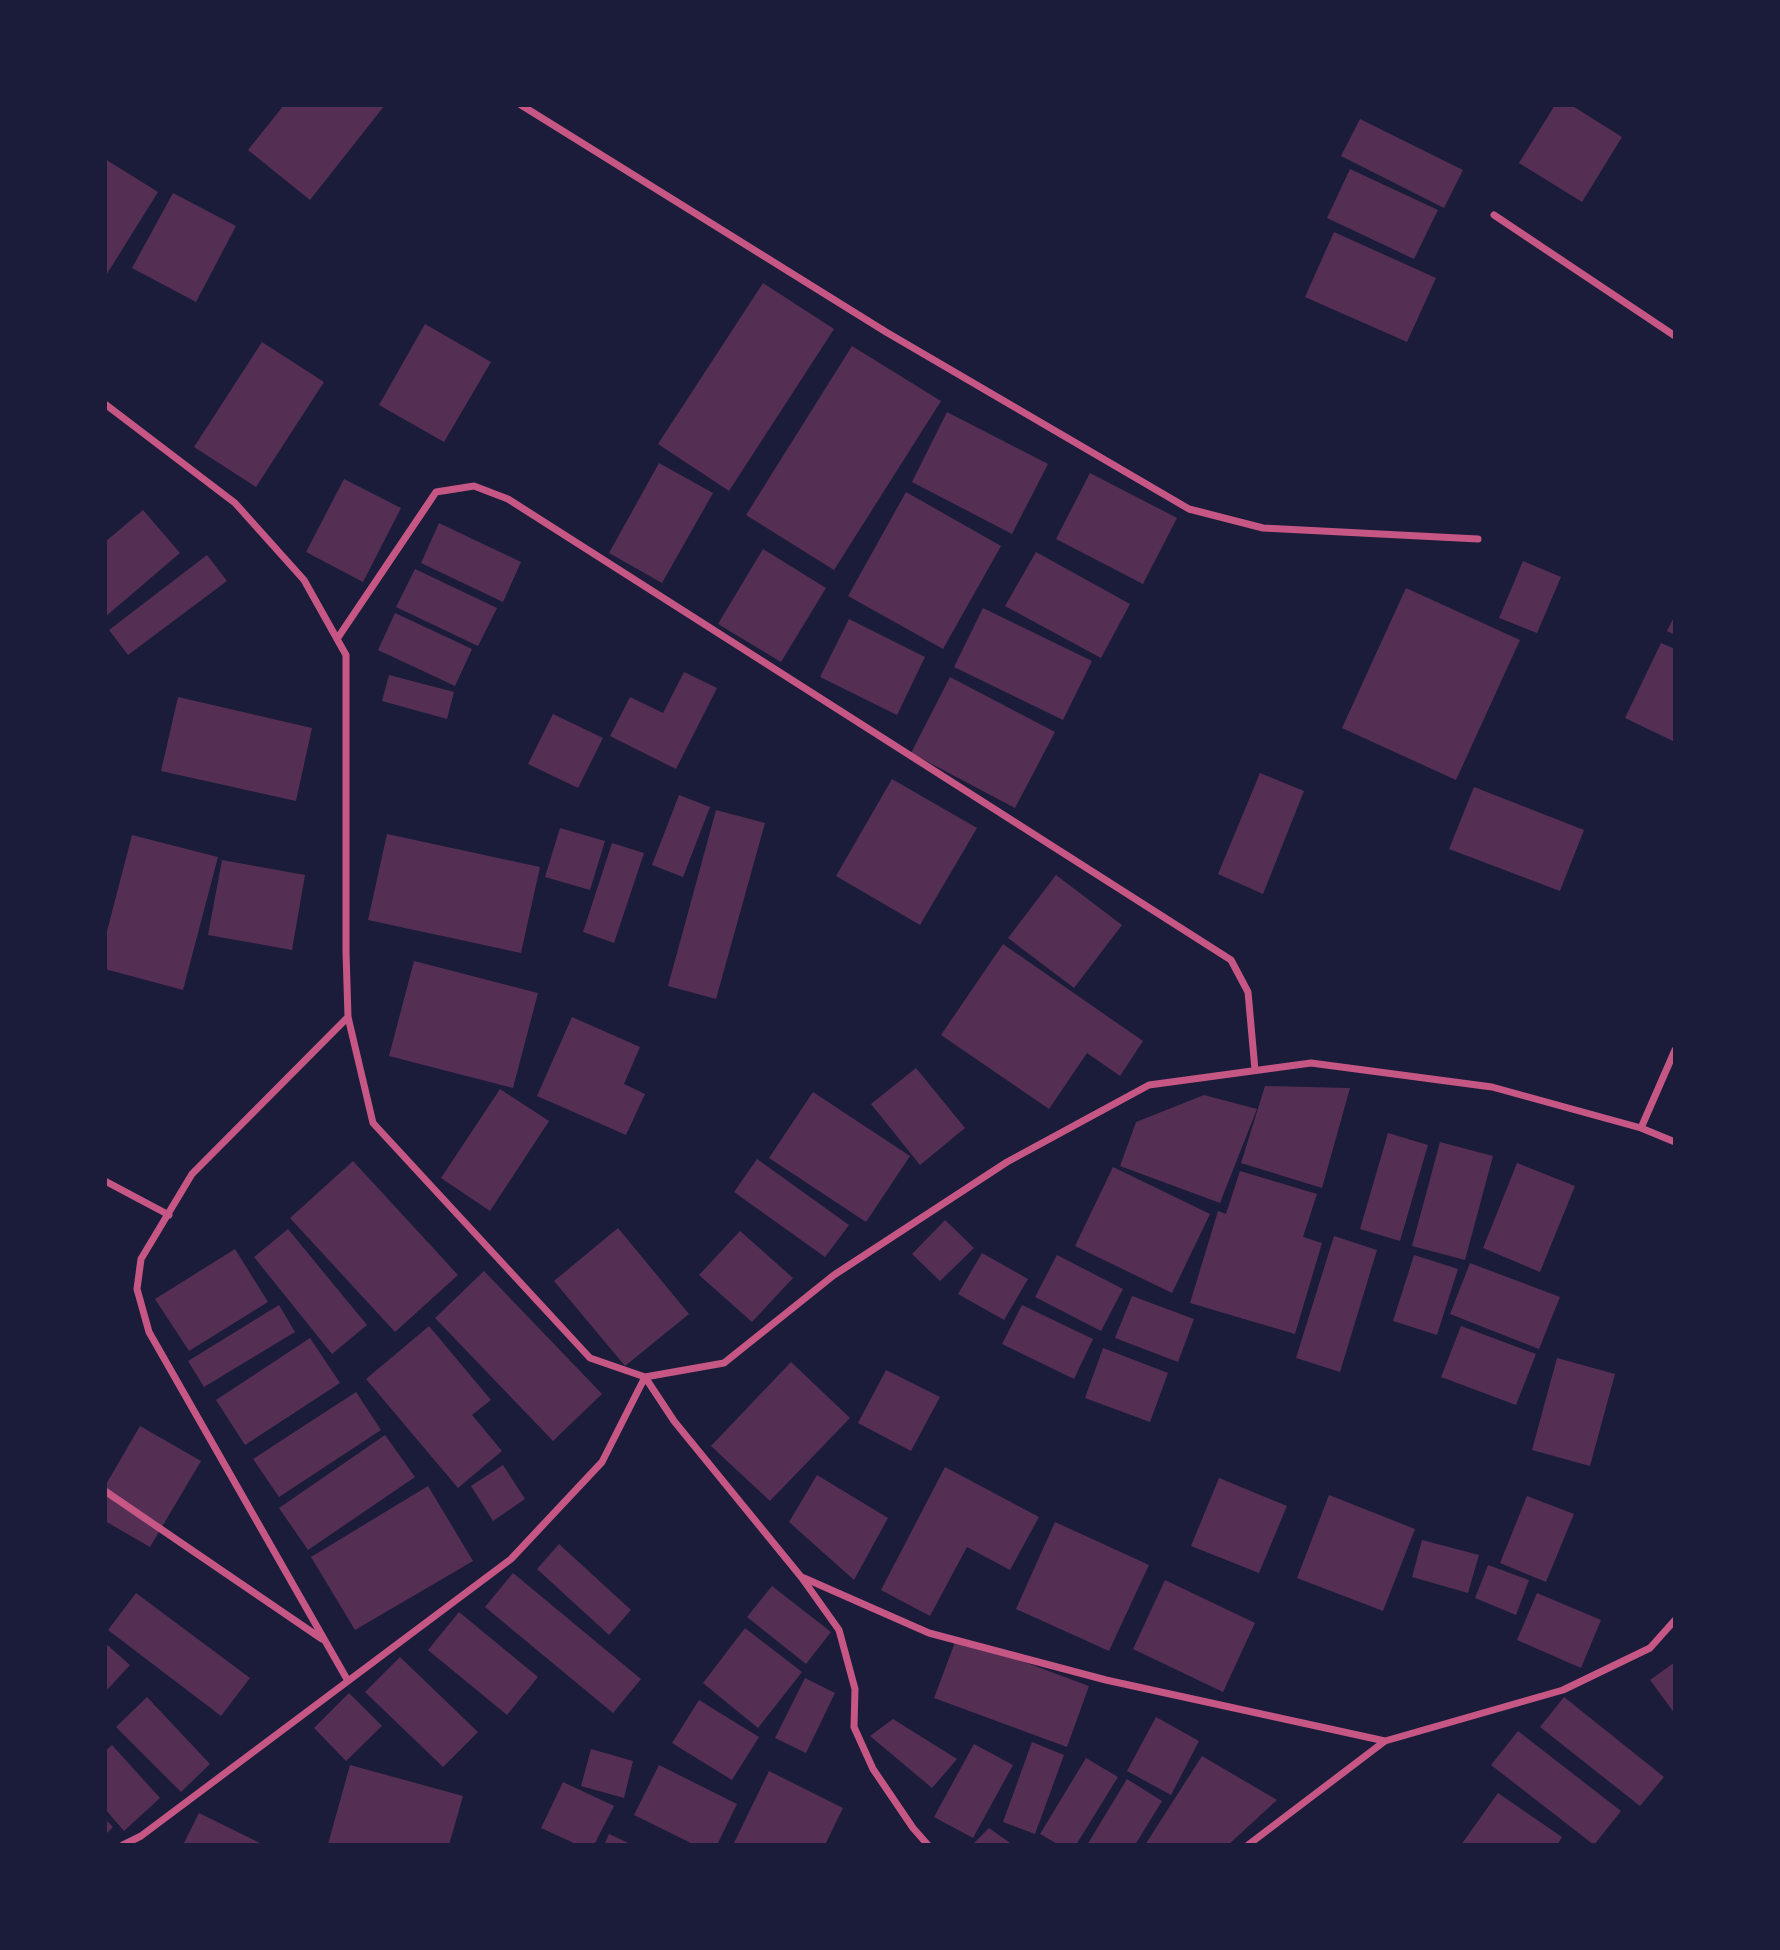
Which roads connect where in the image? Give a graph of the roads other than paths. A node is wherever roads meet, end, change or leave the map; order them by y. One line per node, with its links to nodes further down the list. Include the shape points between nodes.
1 (522, 105): 5 (street, via 886,332 1189,509 1264,528)
2 (1494, 215): 3 (street)
3 (1675, 336)
4 (105, 404): 6 (street, via 236,503 304,580)
5 (1478, 539)
6 (337, 639): 7 (street, via 346,655); 9 (street, via 436,492 474,486 508,499 1231,960 1248,992)
7 (348, 1017): 13 (street, via 192,1174); 14 (street, via 373,1124 590,1358)
8 (1675, 1050): 10 (street)
9 (1255, 1070): 10 (street, via 1311,1063 1492,1087); 14 (street, via 1149,1085 1007,1162 834,1275 724,1363)
10 (1641, 1128): 11 (street)
11 (1675, 1142)
12 (105, 1181): 13 (street)
13 (169, 1215): 18 (street, via 141,1259 137,1289 149,1332)
14 (645, 1377): 16 (street, via 674,1421); 19 (street, via 602,1462 512,1559)
15 (105, 1491): 18 (street)
16 (802, 1578): 20 (street, via 929,1633 1106,1680); 22 (street, via 839,1630 855,1689 854,1727 873,1769)
17 (1675, 1620): 20 (street, via 1650,1648 1563,1690)
18 (326, 1641): 19 (street)
19 (348, 1681): 21 (street)
20 (1385, 1741): 23 (street)
21 (123, 1845)
22 (928, 1845)
23 (1248, 1845)

